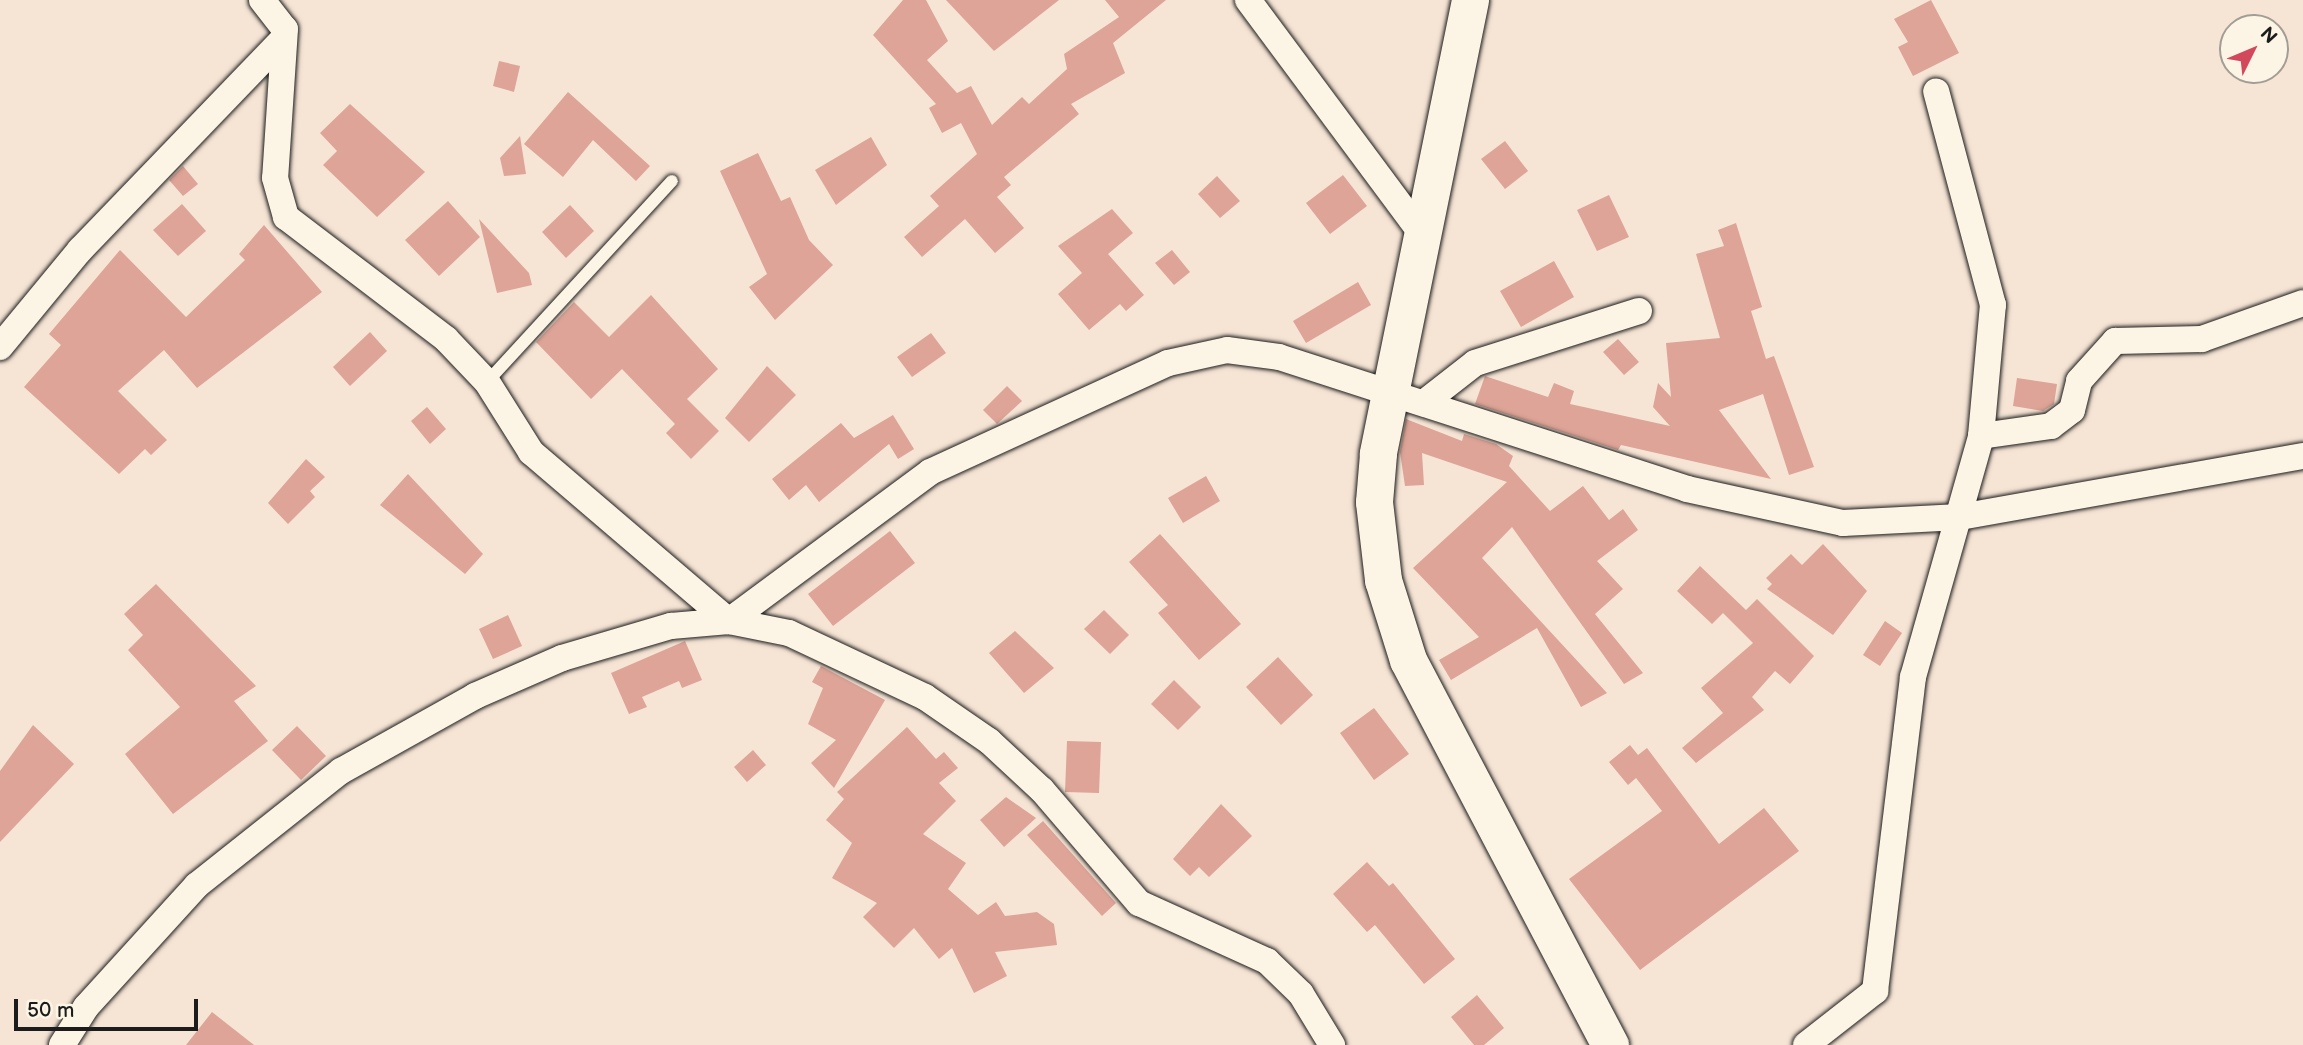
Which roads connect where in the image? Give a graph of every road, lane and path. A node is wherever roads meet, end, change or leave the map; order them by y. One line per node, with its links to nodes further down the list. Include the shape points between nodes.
1 (262, 0): 4 (street, via 285,29)
2 (1248, 0): 7 (street)
3 (1470, 0): 7 (street)
4 (281, 41): 10 (street, via 80,250); 11 (street, via 275,178 286,217 446,339)
5 (1936, 91): 14 (street, via 1993,304)
6 (671, 181): 11 (lane)
7 (1422, 234): 12 (street)
8 (2303, 303): 14 (street, via 2202,339 2115,341 2079,381 2072,410 2051,426)
9 (1639, 311): 13 (street, via 1475,363)
10 (0, 347)
11 (487, 382): 17 (street, via 531,452)
12 (1388, 392): 13 (street); 17 (street, via 1279,357 1227,349 1168,363 930,472); 20 (street, via 1374,502 1383,580 1408,660)
13 (1425, 402): 16 (street, via 1687,489 1843,523)
14 (1981, 436): 16 (street)
15 (2303, 456): 16 (street)
16 (1960, 517): 21 (street, via 1913,677 1875,990)
17 (729, 621): 18 (street, via 671,626 562,659 475,696 341,771 197,885 86,1007); 19 (street, via 789,633 925,696 989,741 1042,790 1139,903 1267,961 1301,993)
18 (62, 1045)
19 (1332, 1045)
20 (1610, 1045)
21 (1806, 1045)

